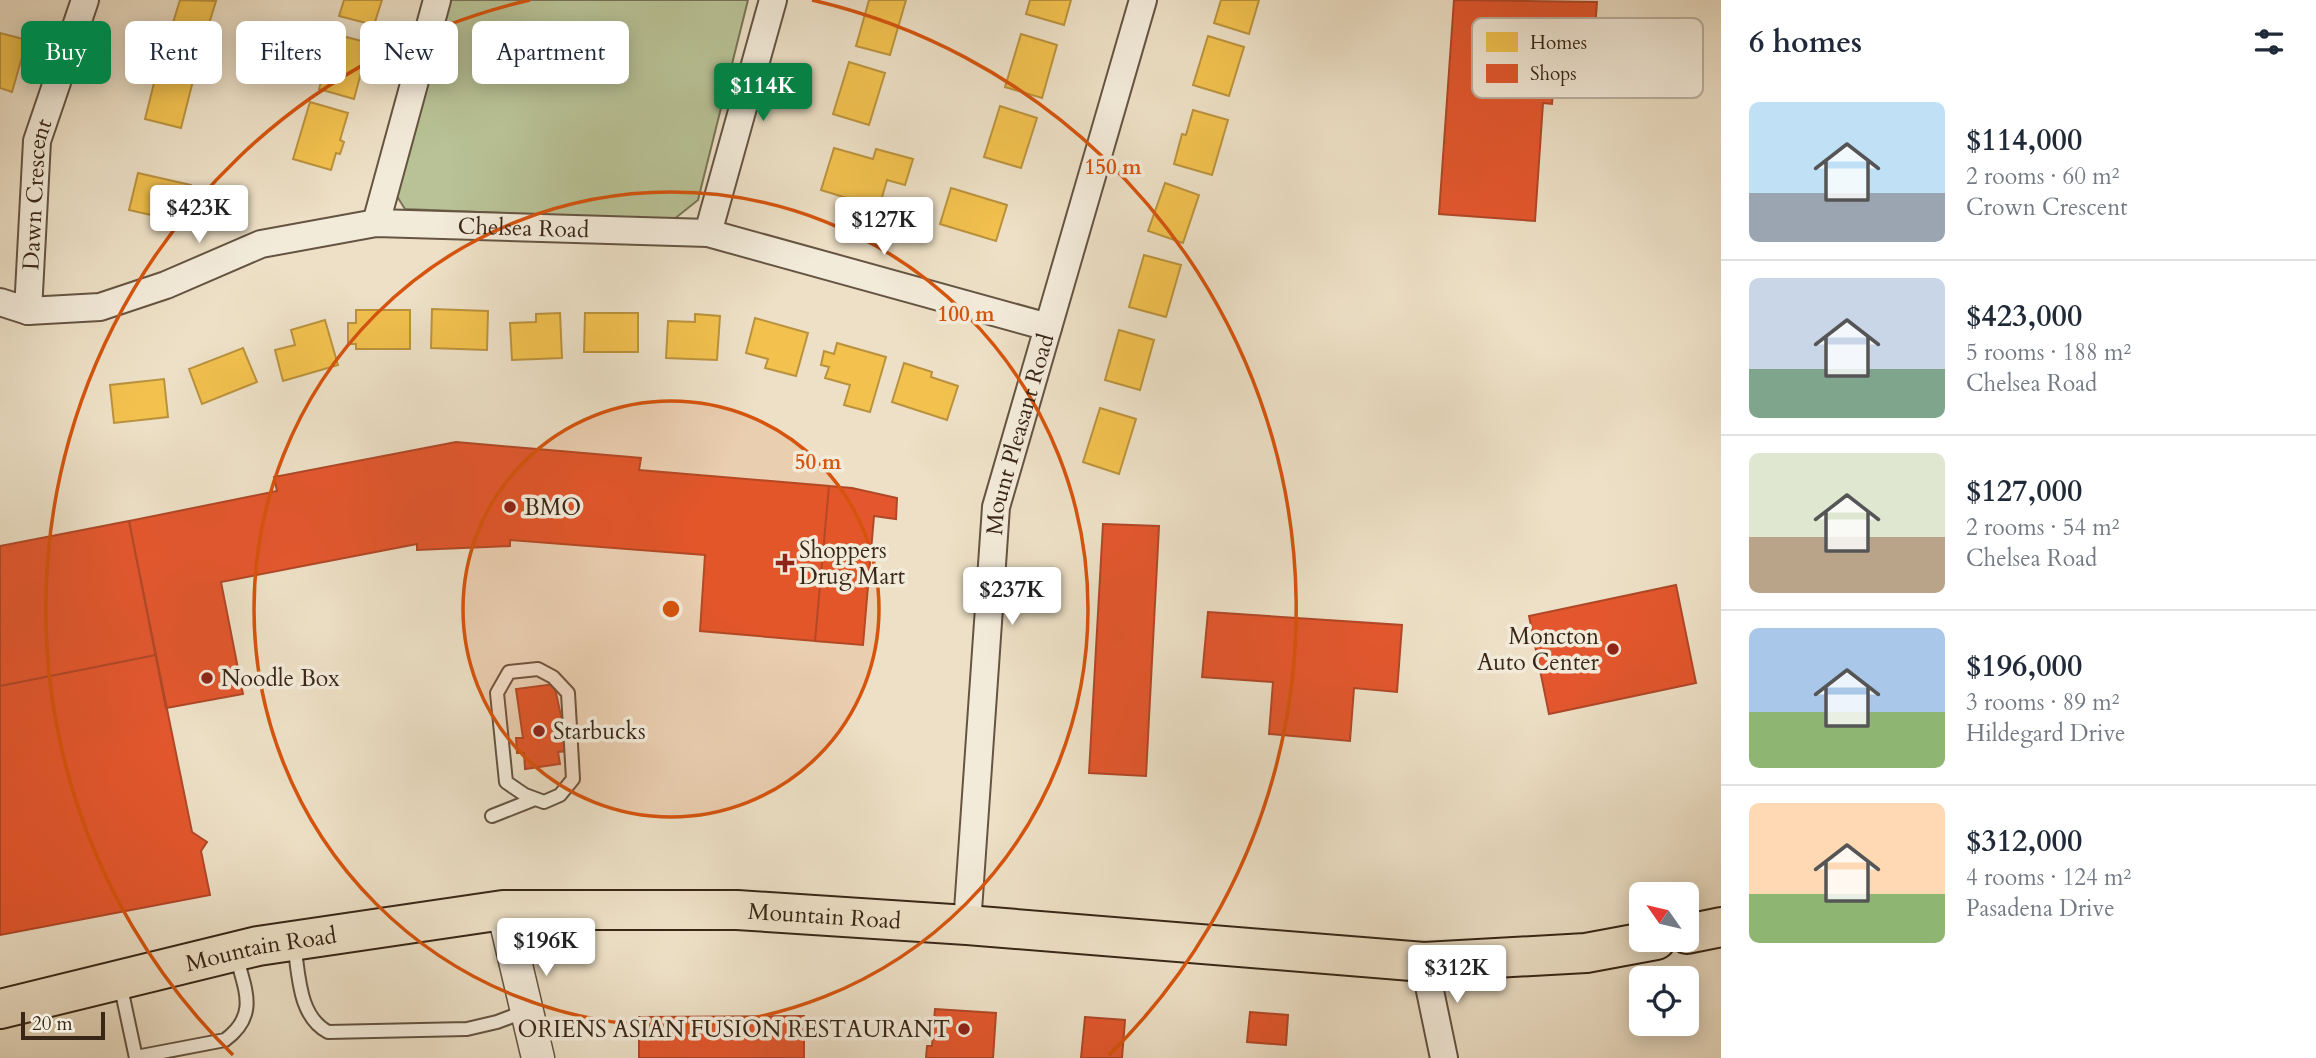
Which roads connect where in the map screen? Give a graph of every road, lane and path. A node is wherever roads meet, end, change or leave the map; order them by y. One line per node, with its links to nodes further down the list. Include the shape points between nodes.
1 (85, 0): 8 (street, Dawn Crescent, via 37,141)
2 (437, 0): 5 (street)
3 (773, 0): 6 (street)
4 (1143, 0): 9 (street, Mount Pleasant Road)
5 (376, 223): 6 (street, Chelsea Road); 8 (street, Chelsea Road, via 261,244 166,285 100,307)
6 (708, 233): 9 (street, Chelsea Road)
7 (0, 302): 8 (street, Chelsea Road)
8 (28, 311)
9 (1048, 327): 13 (street, Mount Pleasant Road, via 996,507)
10 (535, 799): 10 (lane, via 544,802 560,795 573,779 568,693 537,668 509,672 497,693 506,782); 11 (lane)
11 (492, 816)
12 (503, 910): 13 (main road, Mountain Road, via 737,910); 16 (main road, Mountain Road); 22 (street)
13 (967, 925): 19 (main road, Mountain Road)
14 (1721, 927): 15 (main road)
15 (1699, 932)
16 (293, 942): 18 (main road, Mountain Road); 22 (lane, via 305,1006 318,1027 328,1032 467,1029)
17 (1629, 945): 19 (main road, Mountain Road, via 1586,953)
18 (235, 952): 20 (main road, Mountain Road); 23 (lane, via 248,1009 237,1031 225,1040)
19 (1424, 962): 25 (street)
20 (119, 980): 21 (main road, Mountain Road); 23 (lane)
21 (0, 1009)
22 (527, 1011): 24 (street)
23 (136, 1058)
24 (538, 1058)
25 (1444, 1058)

